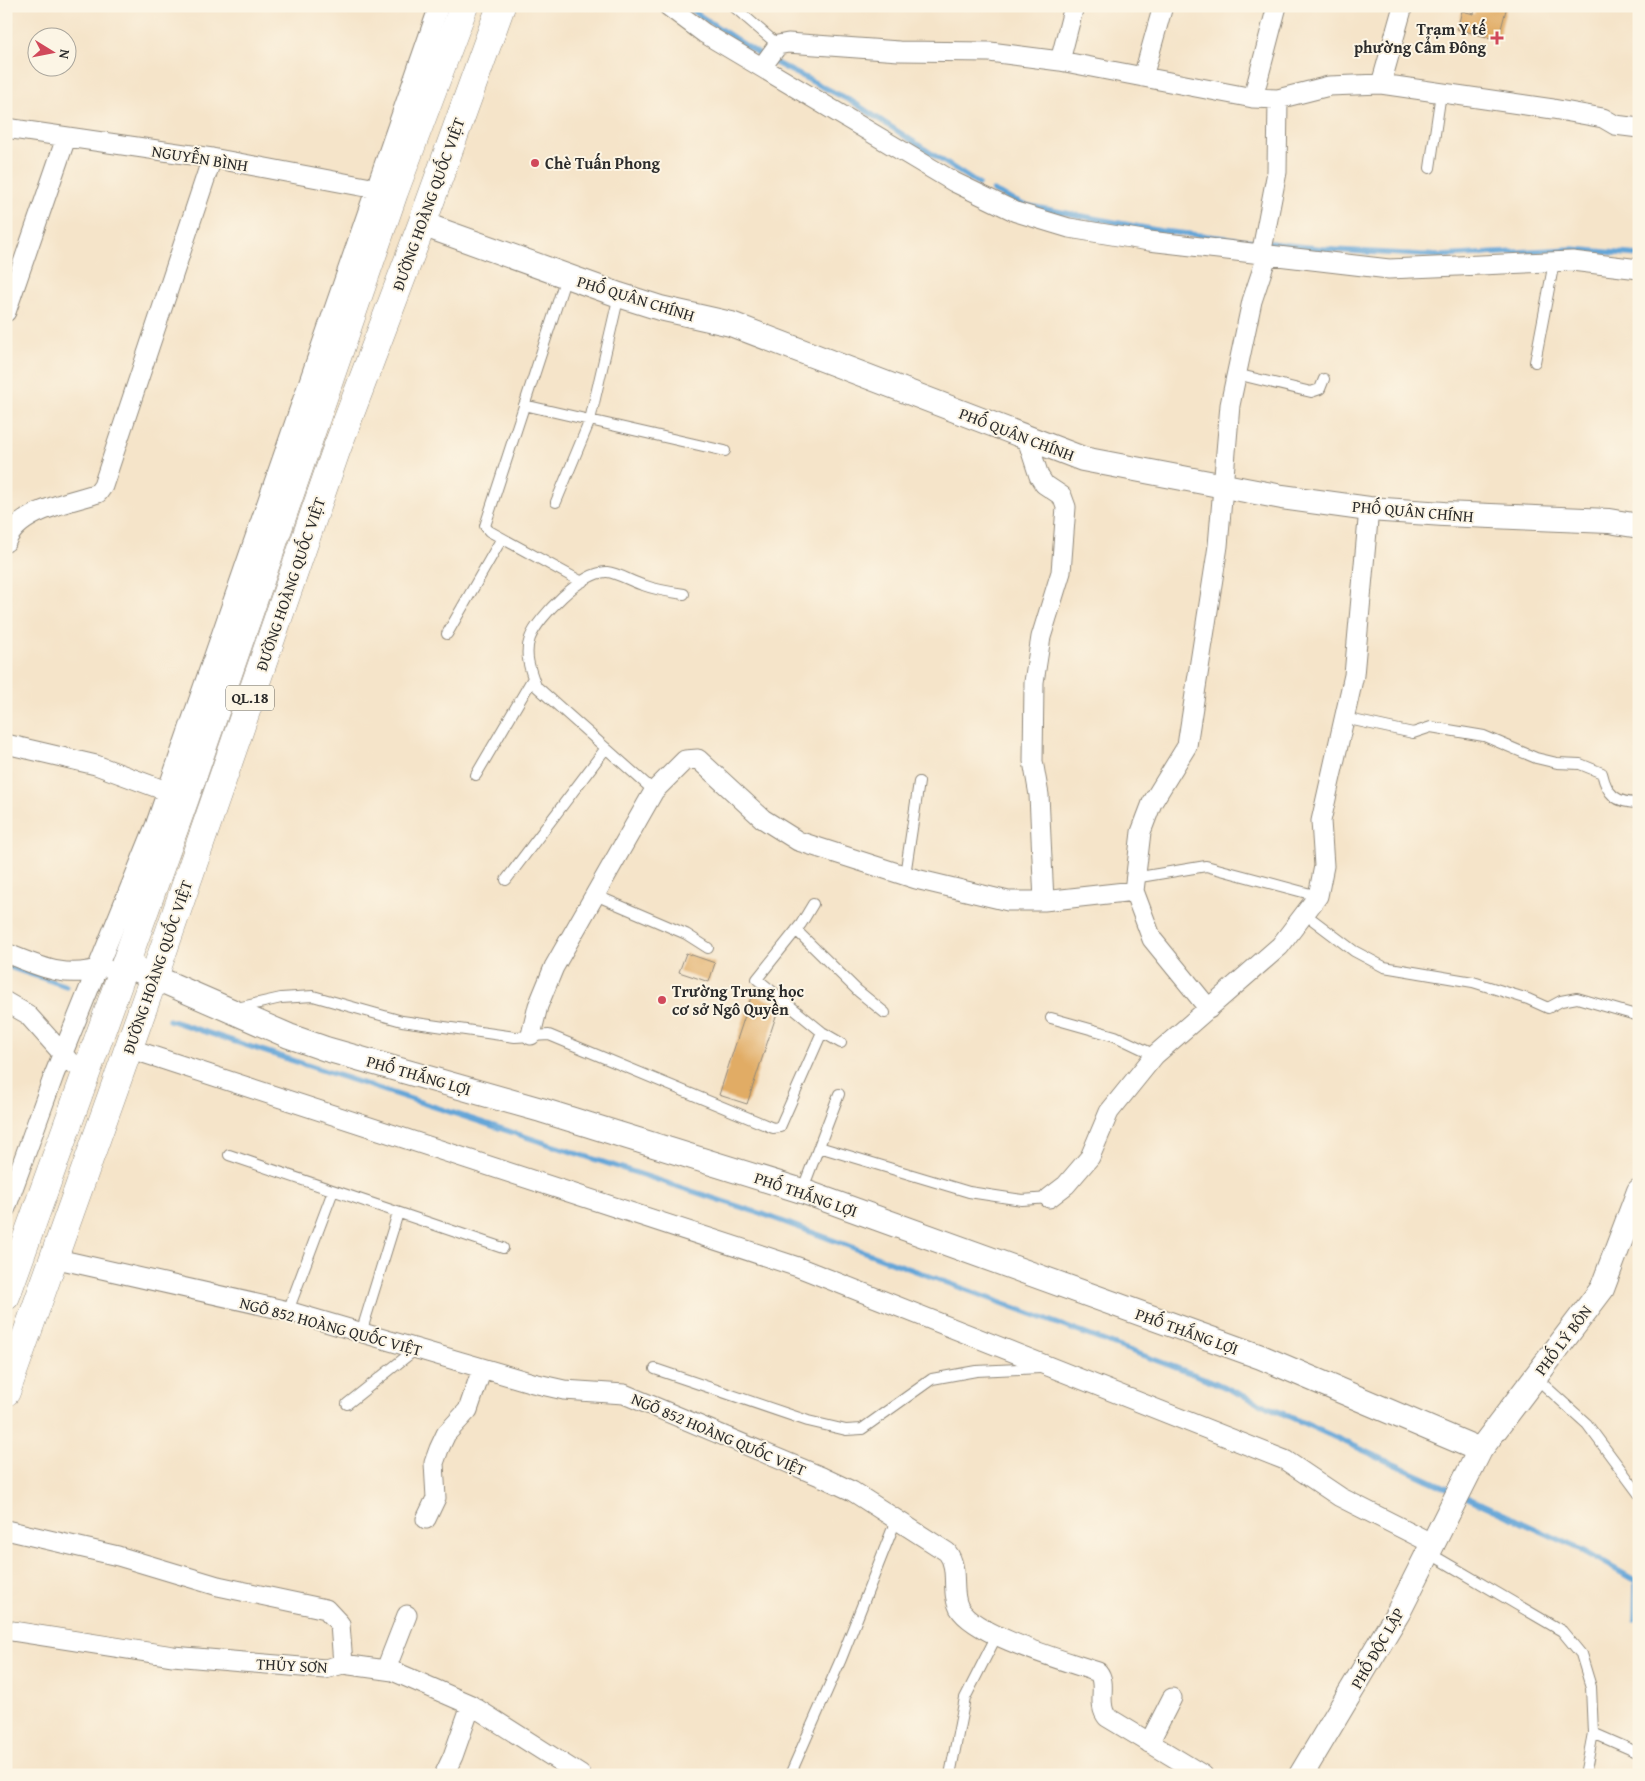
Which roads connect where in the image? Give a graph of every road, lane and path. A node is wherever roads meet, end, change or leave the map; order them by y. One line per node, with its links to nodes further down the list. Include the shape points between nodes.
1 (439, 6): 22 (street)
2 (464, 6): 22 (highway, ĐƯỜNG HOÀNG QUỐC VIỆT / QL.18)
3 (501, 6): 23 (highway, ĐƯỜNG HOÀNG QUỐC VIỆT / QL.18)
4 (668, 6): 10 (street, via 704,33)
5 (732, 6): 10 (lane)
6 (1074, 6): 11 (street)
7 (1164, 6): 12 (street)
8 (1277, 6): 15 (street)
9 (1403, 6): 13 (street)
10 (768, 57): 11 (street, via 788,43 899,51 990,52); 24 (street, via 954,182 1016,212 1069,228 1149,241)
11 (1060, 60): 12 (street)
12 (1143, 77): 15 (street)
13 (1381, 84): 14 (street); 16 (street, via 1328,86)
14 (1441, 93): 18 (street, via 1596,117 1615,125); 21 (lane)
15 (1252, 98): 16 (street)
16 (1278, 99): 24 (street, via 1277,172)
17 (6, 128): 19 (street, NGUYỄN BÌNH)
18 (1639, 128)
19 (66, 138): 20 (street, NGUYỄN BÌNH); 29 (street)
20 (212, 158): 22 (street, NGUYỄN BÌNH); 42 (street, via 103,486 98,493 26,517 13,528)
21 (1430, 168)
22 (385, 190): 53 (highway, ĐƯỜNG HOÀNG QUỐC VIỆT / QL.18)
23 (422, 224): 27 (street, PHỐ QUÂN CHÍNH); 68 (highway, ĐƯỜNG HOÀNG QUỐC VIỆT / QL.18, via 337,448)
24 (1264, 249): 25 (street, via 1389,269); 31 (street)
25 (1554, 262): 26 (street, via 1612,264); 30 (lane)
26 (1639, 269)
27 (566, 277): 28 (street, PHỐ QUÂN CHÍNH); 33 (lane)
28 (619, 295): 34 (lane); 35 (street, PHỐ QUÂN CHÍNH, via 731,324)
29 (6, 312)
30 (1535, 362)
31 (1236, 374): 32 (lane, via 1311,392 1320,389); 37 (street)
32 (1324, 379)
33 (524, 405): 34 (lane); 41 (lane, via 485,526)
34 (590, 420): 36 (lane); 38 (lane)
35 (1027, 439): 37 (street, PHỐ QUÂN CHÍNH, via 1083,459); 60 (street, via 1039,476 1044,484 1062,496 1066,507 1060,572 1040,637 1034,682 1033,761 1039,795)
36 (725, 451)
37 (1222, 486): 39 (street, PHỐ QUÂN CHÍNH); 57 (street, via 1218,546 1188,739 1183,754 1152,803 1141,832)
38 (556, 502)
39 (1369, 508): 40 (street, PHỐ QUÂN CHÍNH, via 1609,521); 47 (street, via 1354,675)
40 (1639, 526)
41 (502, 538): 43 (lane); 45 (lane)
42 (6, 542)
43 (582, 582): 44 (lane, via 606,572 645,586); 46 (lane, via 545,615 530,637 528,667)
44 (684, 594)
45 (447, 634)
46 (533, 678): 49 (lane, via 536,686); 50 (lane)
47 (1344, 718): 54 (lane, via 1413,733 1431,727 1484,736 1536,758 1594,769 1602,773 1608,794 1616,800); 59 (street, via 1321,821 1324,866)
48 (6, 744): 53 (street, via 96,765)
49 (606, 748): 52 (lane); 56 (lane)
50 (476, 775)
51 (919, 782): 55 (lane)
52 (654, 791): 55 (street, via 685,760 698,759 763,819 798,841); 58 (street)
53 (176, 794): 66 (highway, ĐƯỜNG HOÀNG QUỐC VIỆT / QL.18); 67 (street)
54 (1639, 803)
55 (905, 876): 60 (street, via 1008,901)
56 (506, 880)
57 (1134, 884): 59 (lane, via 1206,866); 60 (street); 70 (street, via 1152,939)
58 (595, 895): 64 (lane, via 686,934); 76 (street, via 554,967 538,1006)
59 (1318, 896): 62 (street)
60 (1044, 901)
61 (813, 904): 63 (lane)
62 (1305, 914): 70 (street, via 1280,946); 73 (lane, via 1354,951 1384,966 1473,982 1528,998 1548,1008 1577,998)
63 (796, 930): 72 (lane); 75 (lane, via 757,979)
64 (708, 948)
65 (6, 953): 67 (street, via 65,974)
66 (124, 964): 67 (street); 68 (street, PHỐ THẮNG LỢI); 81 (highway, ĐƯỜNG HOÀNG QUỐC VIỆT / QL.18)
67 (97, 969): 79 (street)
68 (154, 977): 71 (street, PHỐ THẮNG LỢI); 78 (highway, ĐƯỜNG HOÀNG QUỐC VIỆT / QL.18)
69 (6, 1002): 79 (street, via 27,1014)
70 (1209, 1009): 80 (street)
71 (231, 1010): 76 (lane, via 280,998 313,996 402,1021 515,1037); 86 (street, PHỐ THẮNG LỢI, via 326,1049 541,1110)
72 (885, 1013)
73 (1639, 1016)
74 (1051, 1018): 80 (lane, via 1115,1036)
75 (822, 1032): 76 (lane, via 780,1127 773,1128 548,1035); 77 (lane)
76 (531, 1035)
77 (841, 1043)
78 (128, 1048): 92 (highway, ĐƯỜNG HOÀNG QUỐC VIỆT / QL.18); 97 (street, via 798,1267)
79 (62, 1054): 81 (street, via 70,1062); 89 (street)
80 (1155, 1056): 88 (street, via 1109,1112 1090,1157 1066,1185)
81 (86, 1068): 93 (highway, ĐƯỜNG HOÀNG QUỐC VIỆT / QL.18)
82 (839, 1094): 83 (lane)
83 (819, 1147): 86 (lane); 88 (lane, via 969,1192 1022,1200)
84 (229, 1155): 85 (lane)
85 (333, 1191): 90 (lane); 94 (lane)
86 (802, 1191): 103 (street, PHỐ THẮNG LỢI, via 1261,1357)
87 (1639, 1191): 100 (street, PHỐ LÝ BÔN, via 1602,1289)
88 (1049, 1198)
89 (6, 1208)
90 (398, 1213): 91 (lane); 95 (lane)
91 (503, 1248)
92 (53, 1258): 94 (street, NGÕ 852 HOÀNG QUỐC VIỆT); 101 (highway, ĐƯỜNG HOÀNG QUỐC VIỆT / QL.18)
93 (6, 1296)
94 (288, 1311): 95 (street, NGÕ 852 HOÀNG QUỐC VIỆT)
95 (361, 1333): 96 (street, NGÕ 852 HOÀNG QUỐC VIỆT)
96 (416, 1349): 98 (street, NGÕ 852 HOÀNG QUỐC VIỆT); 102 (lane)
97 (1054, 1367): 99 (lane, via 976,1372 932,1379 862,1429 846,1430 808,1421); 109 (street, via 1285,1460 1340,1497)
98 (482, 1369): 106 (street, via 468,1410 446,1434 439,1449 434,1463 436,1498); 107 (street, NGÕ 852 HOÀNG QUỐC VIỆT, via 564,1390 631,1396 852,1491)
99 (655, 1369)
100 (1535, 1377): 103 (street, PHỐ LÝ BÔN); 104 (lane, via 1587,1424)
101 (6, 1392)
102 (347, 1404)
103 (1480, 1450): 105 (street, PHỐ LÝ BÔN)
104 (1639, 1494)
105 (1445, 1518): 109 (street, PHỐ ĐỘC LẬP)
106 (426, 1519)
107 (896, 1520): 112 (street, NGÕ 852 HOÀNG QUỐC VIỆT, via 947,1552 954,1568 958,1605 965,1617); 122 (lane, via 841,1659)
108 (6, 1530): 113 (street, via 118,1556 218,1586 326,1609 340,1624)
109 (1431, 1549): 117 (lane, via 1562,1631 1580,1654 1591,1687); 125 (street, PHỐ ĐỘC LẬP, via 1399,1611)
110 (407, 1615): 114 (street)
111 (6, 1630): 113 (street, THỦY SƠN, via 173,1656 325,1669)
112 (998, 1635): 118 (street, NGÕ 852 HOÀNG QUỐC VIỆT, via 1098,1672 1103,1713); 123 (lane, via 965,1698)
113 (343, 1664): 114 (street, THỦY SƠN)
114 (386, 1669): 116 (street, THỦY SƠN)
115 (1172, 1698): 118 (street)
116 (471, 1705): 120 (street); 121 (street, THỦY SƠN)
117 (1593, 1733): 119 (lane); 126 (lane)
118 (1149, 1743): 124 (street, NGÕ 852 HOÀNG QUỐC VIỆT)
119 (1639, 1753)
120 (444, 1775)
121 (581, 1775)
122 (790, 1775)
123 (950, 1775)
124 (1203, 1775)
125 (1301, 1775)
126 (1585, 1775)

